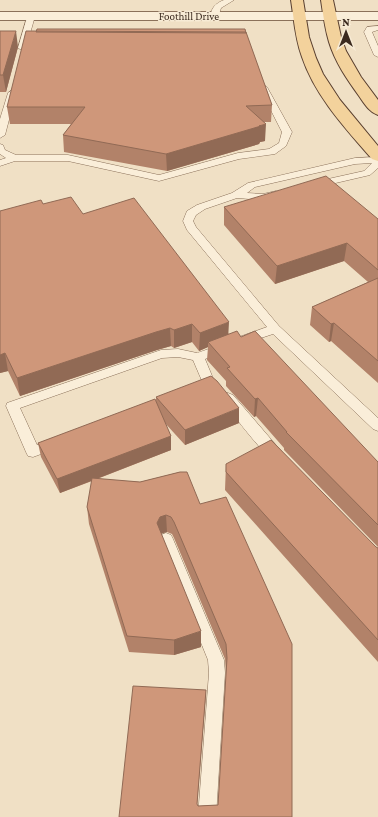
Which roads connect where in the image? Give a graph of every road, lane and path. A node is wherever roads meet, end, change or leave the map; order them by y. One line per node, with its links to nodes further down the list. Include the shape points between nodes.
1 (230, 0): 6 (lane, via 217,6)
2 (297, 0): 7 (main road)
3 (327, 0): 8 (main road)
4 (0, 16): 5 (street, Foothill Drive)
5 (30, 16): 6 (street, Foothill Drive); 13 (lane)
6 (215, 16): 7 (street, Foothill Drive)
7 (300, 16): 8 (street, Foothill Drive); 19 (main road, via 304,42 325,91)
8 (330, 16): 9 (street, Foothill Drive); 16 (main road, via 344,60)
9 (378, 16)
10 (378, 28): 11 (lane, via 368,30)
11 (376, 44): 12 (lane)
12 (378, 55)
13 (20, 59)
14 (259, 76): 20 (lane, via 288,132 283,144 272,152 238,156 159,178 68,158)
15 (15, 82): 17 (lane)
16 (378, 110)
17 (0, 135)
18 (0, 147): 20 (lane, via 1,151)
19 (378, 156)
20 (14, 158): 22 (lane)
21 (378, 162): 23 (lane, via 355,161); 24 (lane, via 367,173)
22 (0, 163)
23 (304, 172): 24 (lane); 27 (lane, via 252,185)
24 (316, 185): 26 (lane)
25 (286, 192): 27 (lane, via 263,197)
26 (336, 193)
27 (236, 195): 28 (lane, via 191,213 188,221 190,228)
28 (275, 329): 29 (lane); 32 (lane)
29 (198, 357): 30 (lane); 33 (lane, via 178,353 161,354 12,406 33,452)
30 (210, 383): 31 (lane); 34 (lane, via 223,392)
31 (187, 392)
32 (378, 426)
33 (70, 437)
34 (288, 467)
35 (166, 539): 36 (lane, via 216,660)
36 (207, 817)

